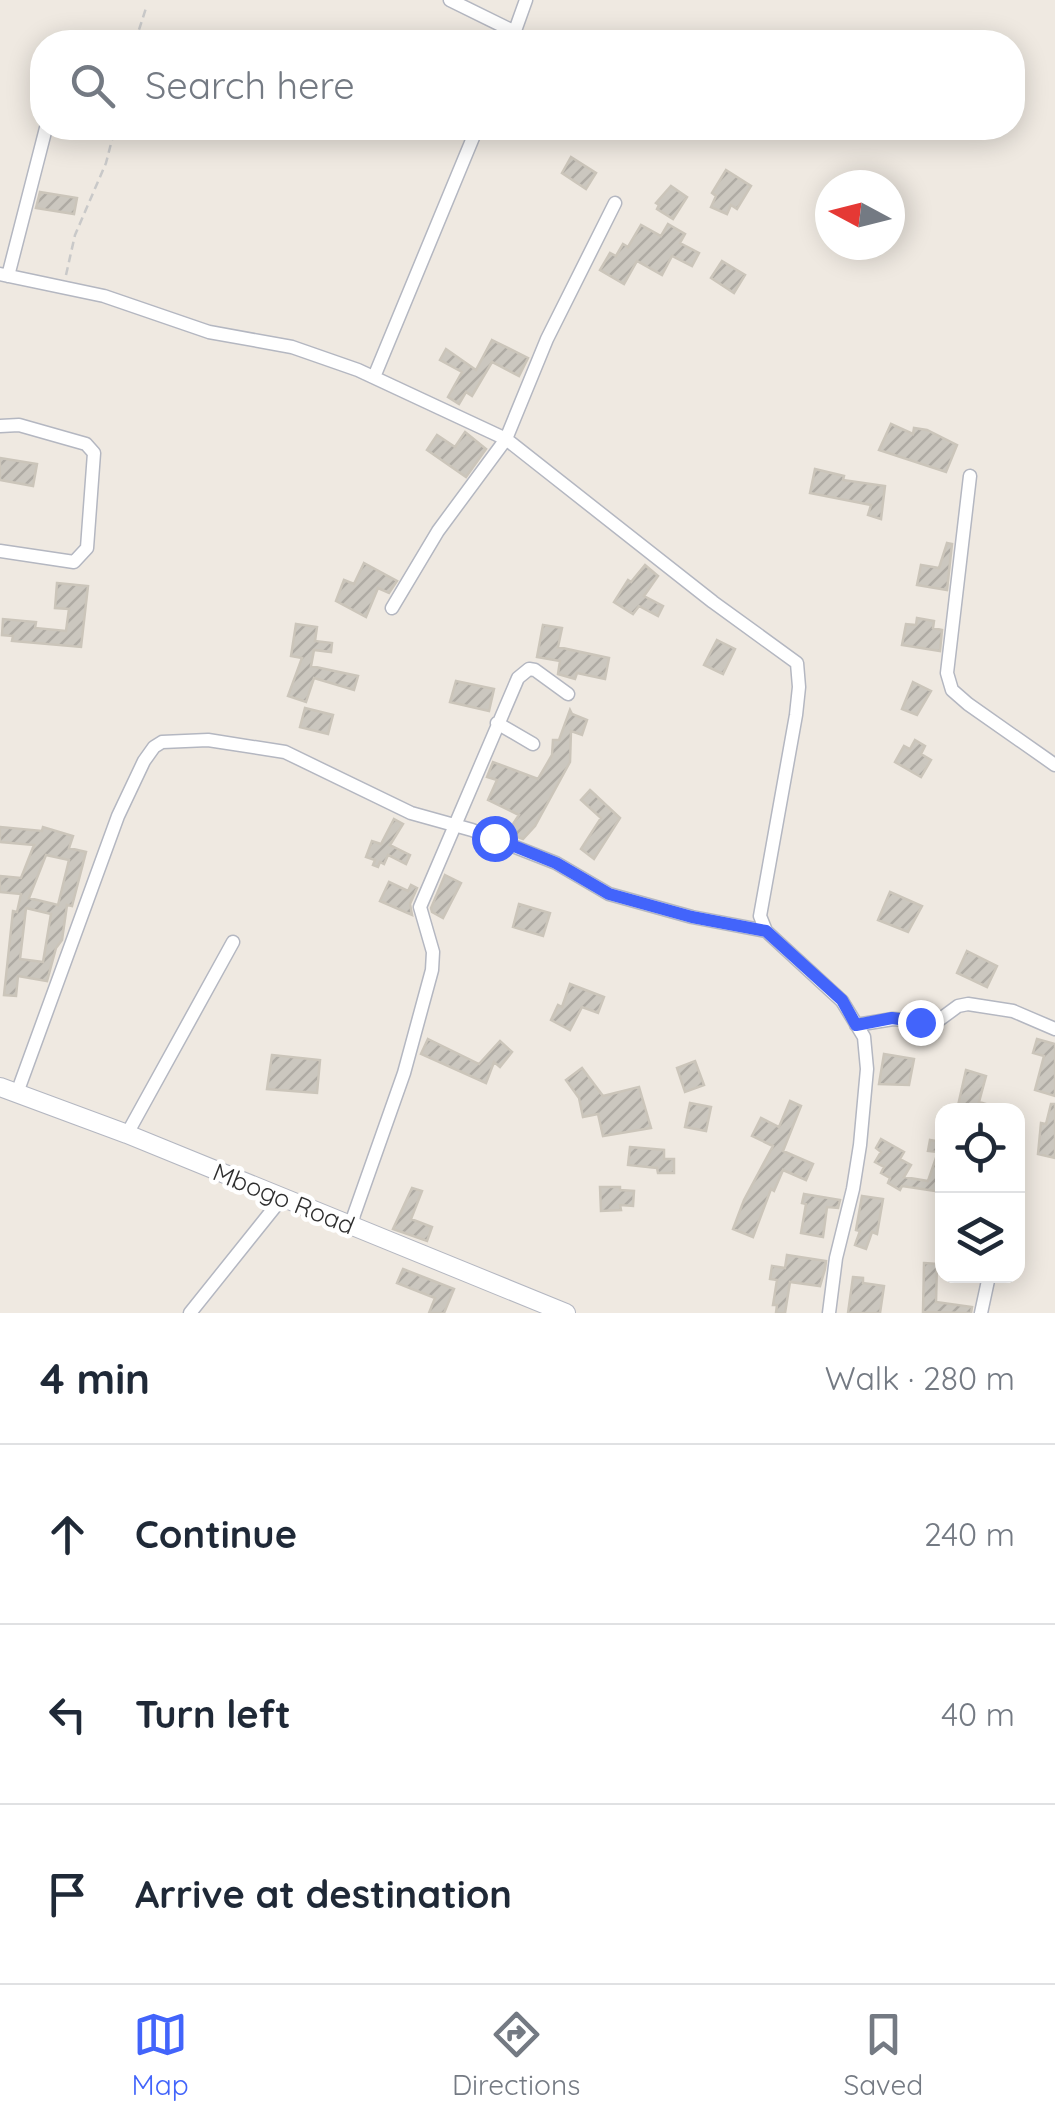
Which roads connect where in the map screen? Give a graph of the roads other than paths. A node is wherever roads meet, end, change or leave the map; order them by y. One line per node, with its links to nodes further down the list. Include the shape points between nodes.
1 (450, 0): 3 (street)
2 (526, 0): 4 (street)
3 (501, 30)
4 (515, 30)
5 (43, 140): 8 (street)
6 (473, 140): 9 (street)
7 (615, 203): 11 (street)
8 (4, 275): 9 (street, via 104,296 209,332 292,347)
9 (374, 377): 11 (street)
10 (0, 426): 13 (street, via 86,444 94,467 81,558)
11 (506, 439): 14 (street); 20 (street, via 797,663 796,716 762,894)
12 (970, 476): 18 (street, via 947,673 952,690 968,704)
13 (0, 550)
14 (392, 608)
15 (568, 694): 16 (street, via 529,669)
16 (497, 722): 17 (street); 19 (street)
17 (533, 744)
18 (1055, 765)
19 (456, 827): 20 (street, via 556,863 609,894); 24 (street, via 411,813 285,752 208,740 162,742 105,848); 27 (street, via 420,907 432,970)
20 (766, 931): 22 (street, via 842,1000)
21 (234, 942): 25 (street)
22 (856, 1025): 23 (street, via 892,1018 930,1022 968,1004 1014,1010); 31 (street, via 864,1037 865,1088)
23 (1055, 1028)
24 (9, 1090): 25 (main road, Mbogo Road)
25 (127, 1134): 26 (main road, Mbogo Road)
26 (282, 1198): 27 (main road, Mbogo Road); 30 (street)
27 (350, 1226): 29 (main road, Mbogo Road)
28 (988, 1283): 32 (street)
29 (554, 1311)
30 (190, 1313)
31 (830, 1313)
32 (982, 1313)

